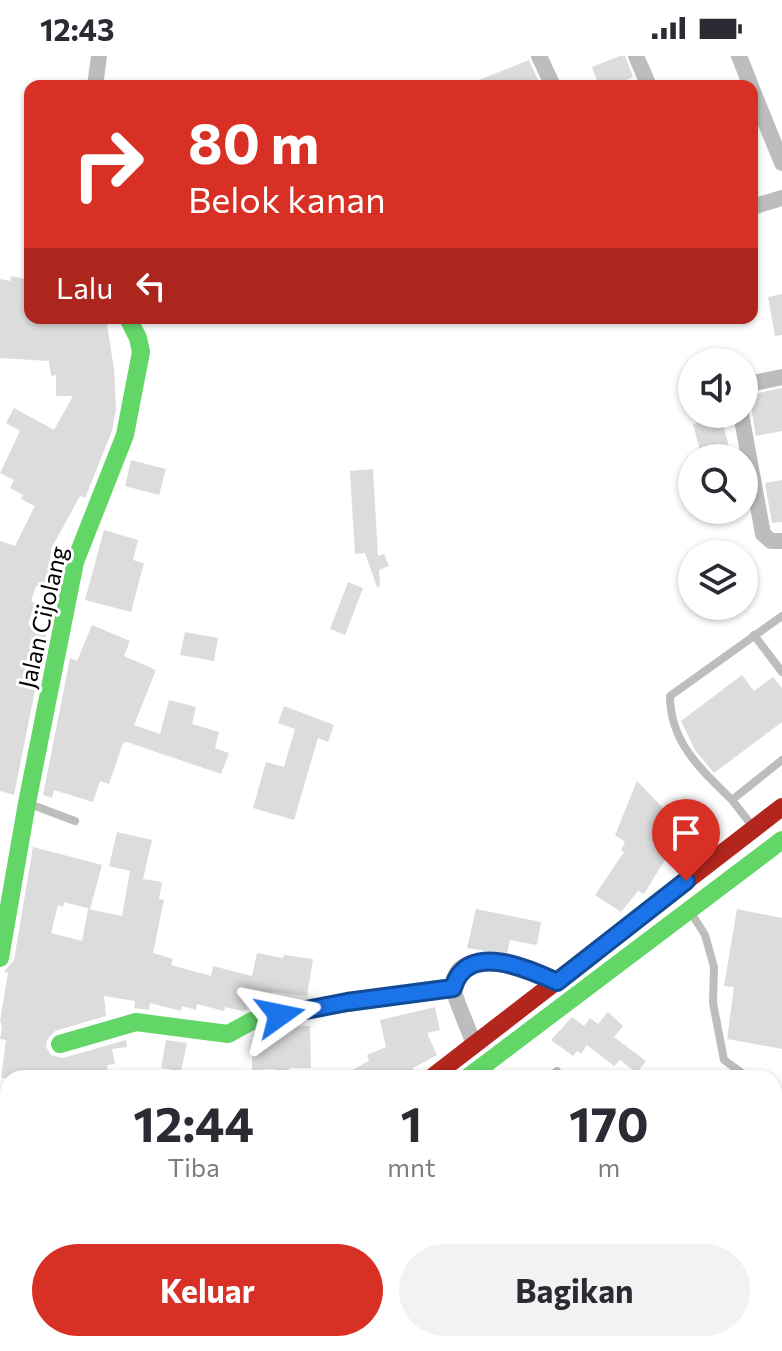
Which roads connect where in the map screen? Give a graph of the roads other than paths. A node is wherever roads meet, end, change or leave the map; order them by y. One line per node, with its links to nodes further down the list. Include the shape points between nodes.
1 (99, 56): 5 (street)
2 (539, 56): 6 (street)
3 (636, 56): 7 (street)
4 (739, 56): 8 (street)
5 (96, 80)
6 (550, 80)
7 (646, 80)
8 (749, 80)
9 (758, 102): 10 (street)
10 (782, 163)
11 (782, 198): 12 (street)
12 (758, 205)
13 (131, 324): 23 (street, Jalan Cijolang, via 141,352 125,435 75,562)
14 (782, 377): 15 (street)
15 (758, 382)
16 (744, 428): 17 (street, via 763,534)
17 (782, 541)
18 (782, 616): 19 (lane)
19 (754, 635): 20 (lane); 22 (lane, via 670,696 678,736 696,766)
20 (782, 672)
21 (782, 760): 22 (lane)
22 (732, 800): 26 (lane)
23 (27, 803): 25 (lane); 29 (street, Jalan Cijolang)
24 (782, 807): 26 (street)
25 (75, 821)
26 (753, 828): 31 (street)
27 (782, 840): 28 (street)
28 (690, 910): 34 (street); 39 (lane, via 705,935 714,967 713,1003 724,1060)
29 (3, 918): 30 (street, Jalan Cijolang)
30 (0, 958)
31 (574, 969): 32 (street); 34 (street)
32 (557, 982): 33 (street, via 515,966 480,961 463,969); 36 (street)
33 (453, 988): 35 (street, via 252,1021 228,1034 136,1022); 36 (street)
34 (587, 988): 38 (street)
35 (60, 1044)
36 (474, 1045): 37 (street)
37 (441, 1070)
38 (487, 1070)
39 (738, 1070)

